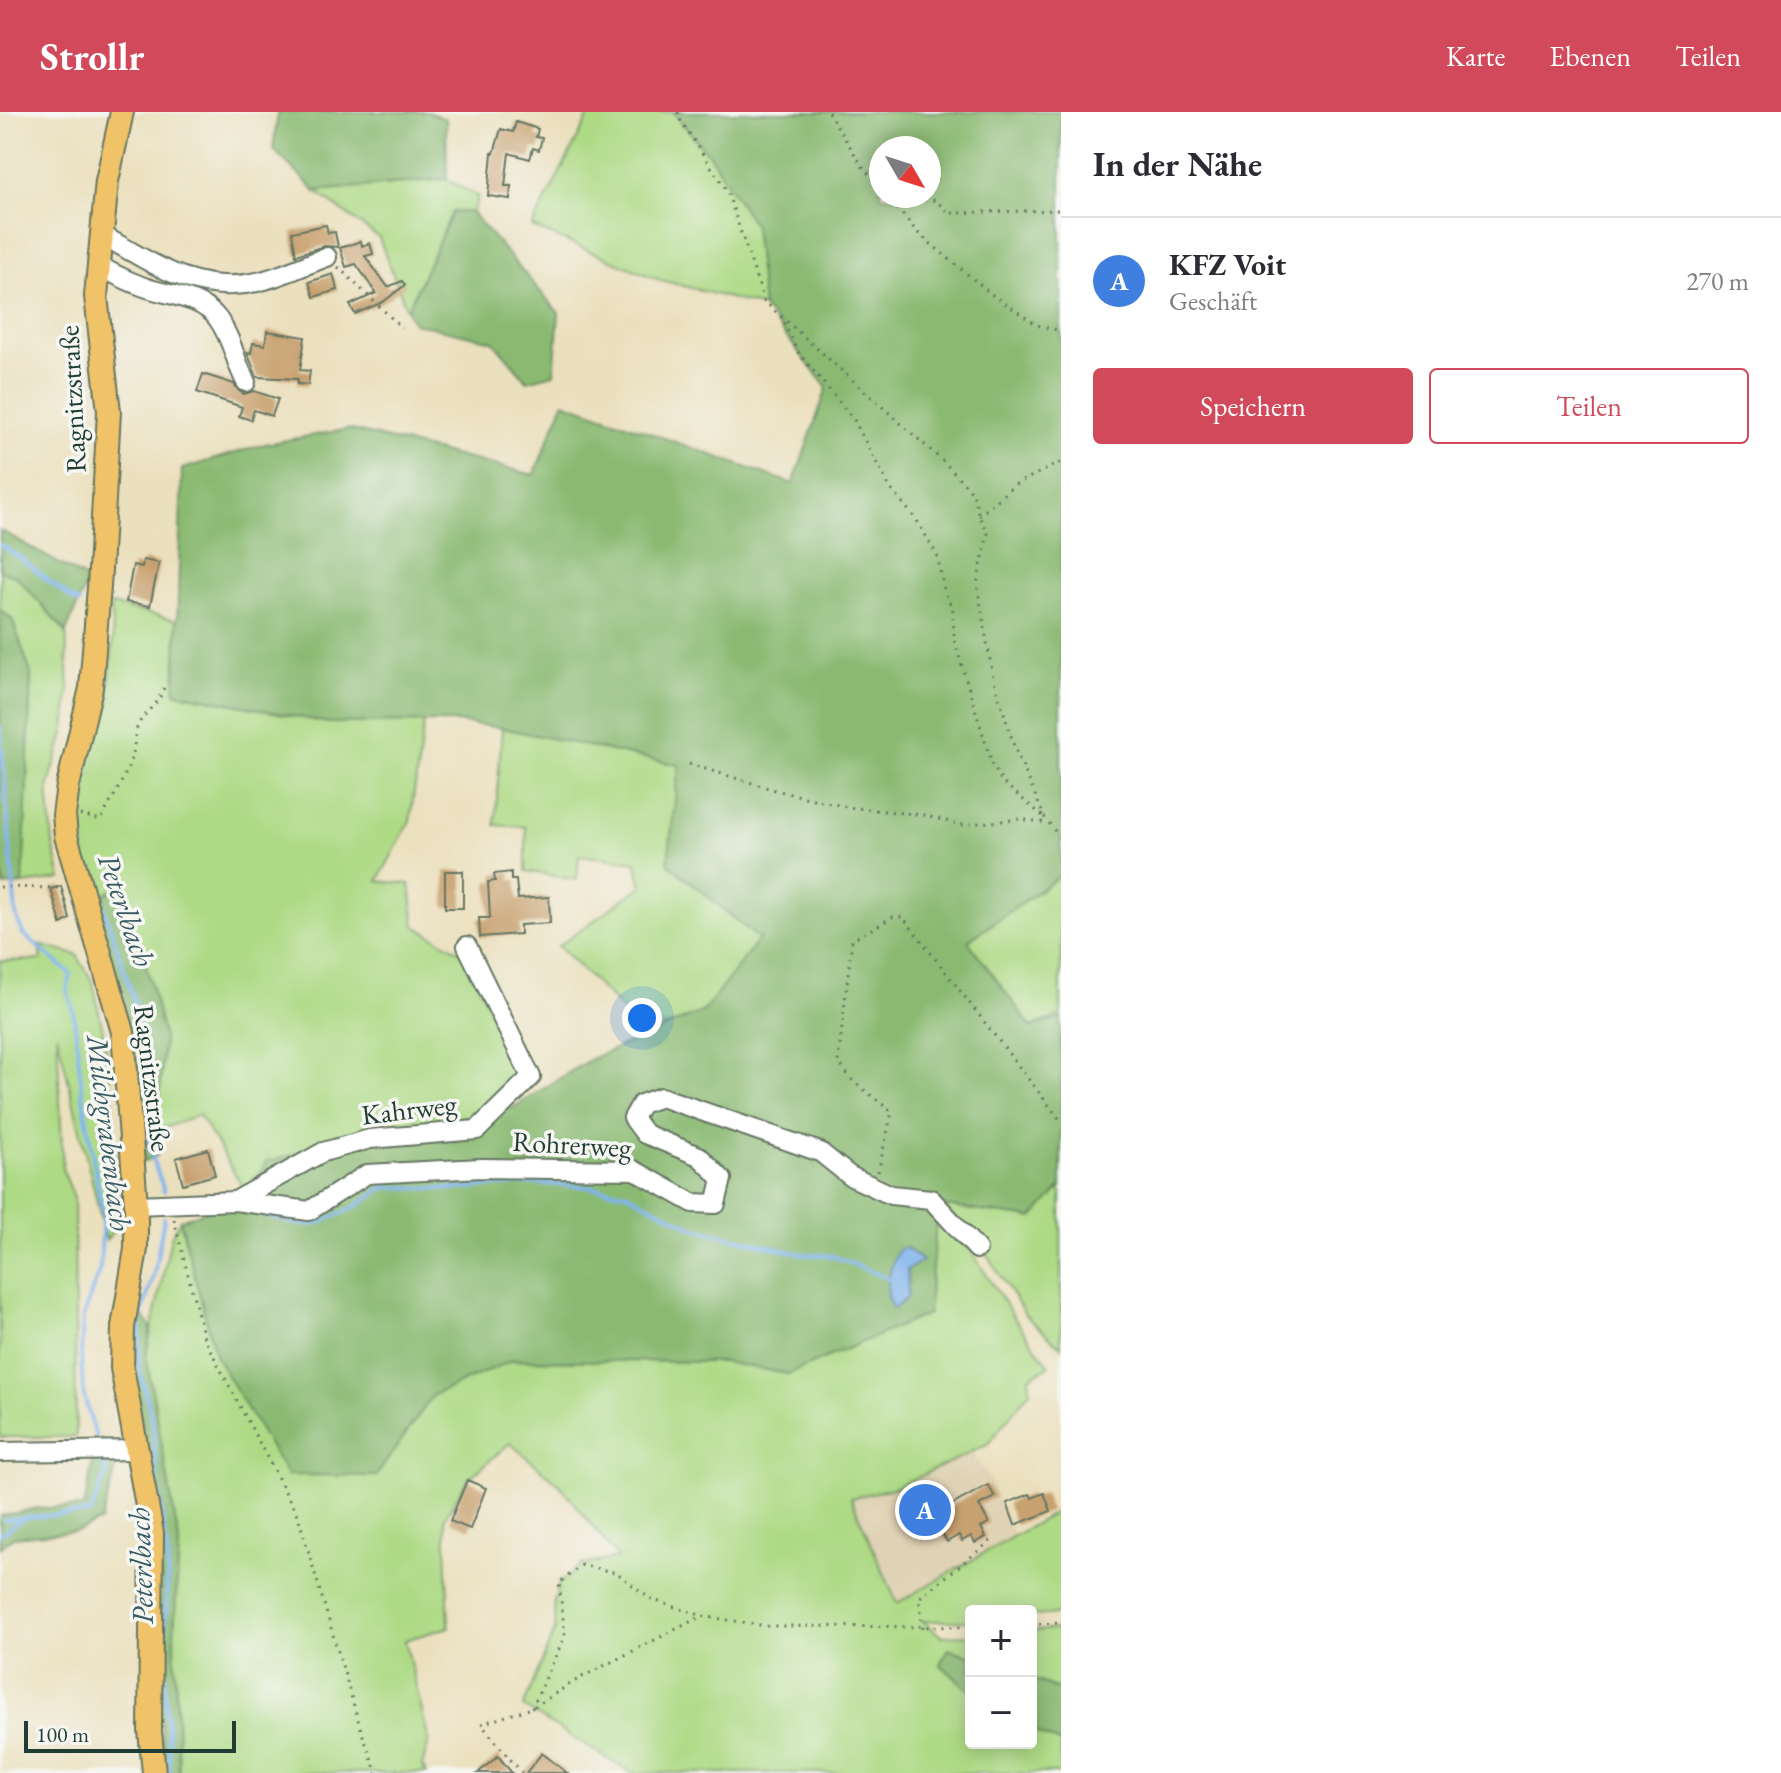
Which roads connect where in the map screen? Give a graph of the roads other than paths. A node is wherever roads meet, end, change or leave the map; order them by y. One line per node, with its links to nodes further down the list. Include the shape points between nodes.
1 (122, 112): 2 (main road, Ragnitzstraße)
2 (102, 235): 3 (street, via 188,281 221,286 257,282); 4 (main road, Ragnitzstraße)
3 (327, 257)
4 (99, 266): 5 (street, via 141,287 195,301 216,316 234,344); 8 (main road, Ragnitzstraße, via 96,296 109,412 105,508 91,688 64,815 123,1032)
5 (246, 382)
6 (467, 946): 7 (street, Kahrweg, via 531,1077 477,1130 370,1139 323,1152)
7 (235, 1201): 8 (street, Rohrerweg); 9 (street, Rohrerweg, via 309,1211 367,1174 481,1168 634,1170 693,1203 716,1204 722,1179 699,1156 645,1134 633,1118 641,1104 661,1097 820,1152 850,1176 891,1195 931,1199)
8 (136, 1205): 10 (main road, Ragnitzstraße, via 122,1368)
9 (977, 1249)
10 (138, 1450): 11 (street); 12 (main road, Ragnitzstraße, via 152,1533)
11 (0, 1452)
12 (154, 1773)

